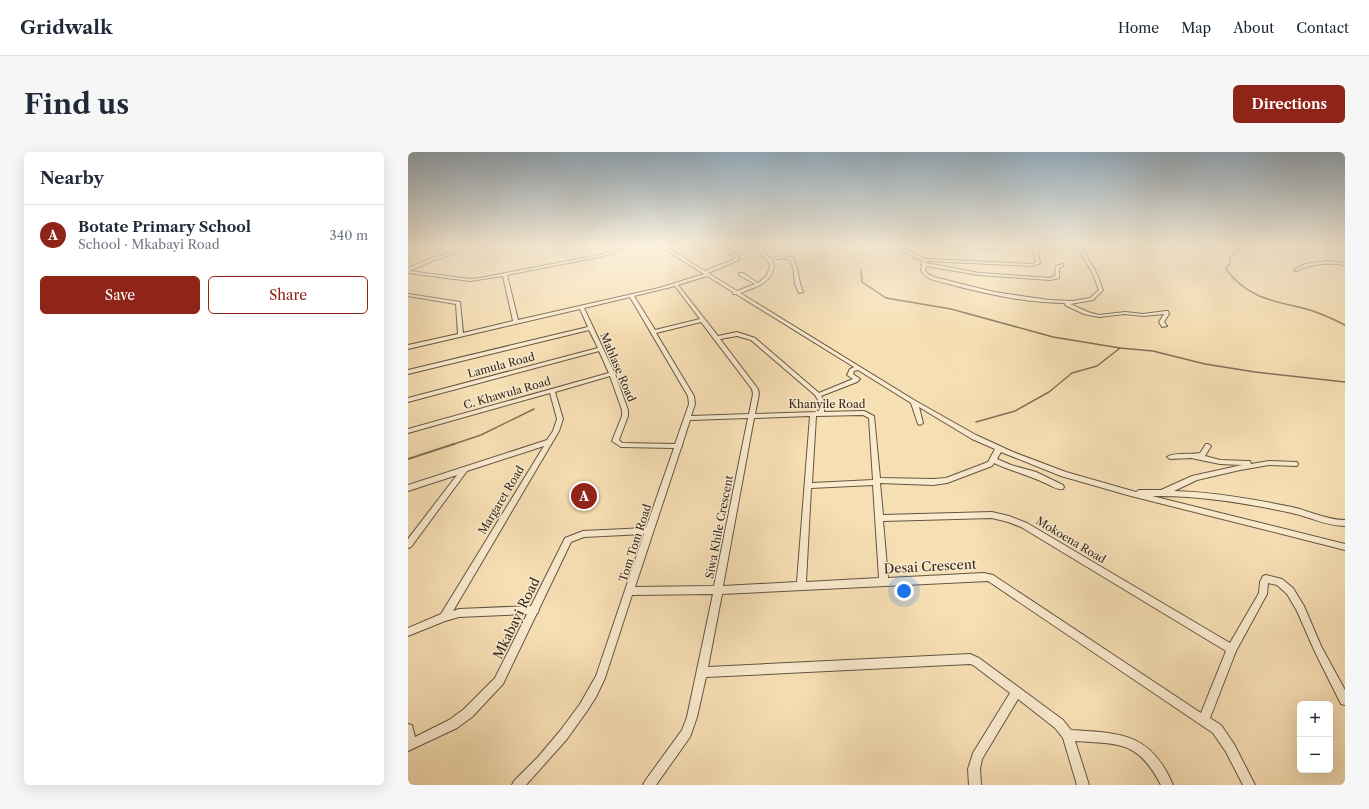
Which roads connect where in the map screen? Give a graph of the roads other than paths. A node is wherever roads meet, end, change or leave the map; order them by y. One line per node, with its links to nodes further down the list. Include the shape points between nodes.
1 (706, 274): 15 (street)
2 (432, 275): 3 (street, via 470,280)
3 (505, 275): 21 (street)
4 (705, 275): 13 (street)
5 (742, 275): 12 (street)
6 (769, 275): 12 (street)
7 (796, 275): 14 (street)
8 (926, 275): 18 (street, via 989,292)
9 (987, 275): 10 (street, via 1050,279 1057,277)
10 (1057, 275)
11 (1095, 275): 18 (street, via 1101,290 1098,295 1086,301)
12 (757, 284): 15 (street)
13 (676, 285): 17 (street); 20 (street, Siwa Khile Crescent)
14 (801, 292)
15 (735, 293): 29 (street)
16 (408, 295): 25 (street, via 458,304)
17 (632, 296): 19 (street); 24 (street, Tom Tom Road)
18 (1064, 303): 22 (street, via 1086,314 1099,316 1166,312 1161,322)
19 (582, 308): 21 (street); 23 (street, Mahlase Road)
20 (702, 320): 24 (street); 26 (street, Siwa Khile Crescent)
21 (516, 322): 25 (street)
22 (1164, 326)
23 (591, 328): 28 (street, Mahlase Road); 30 (street)
24 (653, 332): 38 (street, Tom Tom Road, via 691,396 692,404)
25 (461, 335): 27 (street)
26 (718, 338): 33 (street, via 736,334 753,339); 37 (street, Siwa Khile Crescent, via 755,389)
27 (408, 347)
28 (600, 349): 31 (street, Mahlase Road); 34 (street, Lamula Road)
29 (858, 368): 33 (street, via 852,370 850,375 857,379 855,381); 35 (street)
30 (408, 372)
31 (612, 374): 32 (street, C. Khawula Road); 42 (street, Mahlase Road, via 625,413 615,441 628,446)
32 (552, 391): 40 (street, C. Khawula Road); 41 (street, Margaret Road, via 560,419 556,431)
33 (818, 395): 36 (street, via 822,403)
34 (408, 400)
35 (914, 402): 39 (street); 44 (street)
36 (817, 414): 37 (street, Khanyile Road); 51 (street, Khanyile Road, via 871,415); 52 (street)
37 (752, 416): 38 (street, Khanyile Road); 64 (street, Siwa Khile Crescent)
38 (688, 418): 42 (street, Tom Tom Road)
39 (920, 423)
40 (408, 431)
41 (548, 442): 50 (street); 67 (street, Margaret Road)
42 (679, 446): 59 (street, Tom Tom Road)
43 (1208, 446): 45 (street, via 1202,455)
44 (999, 449): 47 (street); 56 (street, via 1064,474)
45 (1194, 456): 46 (street); 48 (street, via 1220,462)
46 (1170, 457)
47 (993, 460): 51 (street, via 990,464 940,482); 54 (street, via 1033,474)
48 (1260, 464): 49 (street); 55 (street, via 1195,478)
49 (1295, 464)
50 (465, 470): 53 (street); 60 (street)
51 (877, 481): 52 (street); 57 (street, Khanyile Road)
52 (808, 486): 63 (street)
53 (408, 488)
54 (1060, 488)
55 (1164, 492): 56 (street); 58 (street, via 1272,507 1294,511 1319,520)
56 (1131, 493): 61 (street)
57 (880, 518): 62 (street, Khanyile Road); 69 (street, Mokoena Road, via 992,515 1009,519 1024,525)
58 (1345, 523)
59 (650, 531): 65 (street, Tom Tom Road); 66 (street, Mkabayi Road, via 583,534 568,540)
60 (408, 545)
61 (1345, 547)
62 (884, 582): 63 (street, Desai Crescent); 73 (street, Desai Crescent, via 984,577 996,581)
63 (801, 586): 64 (street, Desai Crescent)
64 (718, 590): 65 (street, Desai Crescent); 70 (street, Siwa Khile Crescent)
65 (630, 591): 77 (street, Tom Tom Road, via 600,678 589,700 561,739)
66 (535, 610): 67 (street, via 475,612); 76 (street, Mkabayi Road, via 499,681 488,694 452,724)
67 (444, 617): 68 (street)
68 (408, 632)
69 (1232, 649): 72 (street, via 1263,594 1266,579 1279,582 1290,591 1301,609 1318,649); 73 (street)
70 (702, 672): 71 (street, via 963,658 976,661); 78 (street, Siwa Khile Crescent, via 687,729)
71 (1016, 693): 75 (street, via 1049,716); 79 (street, via 977,756 974,769)
72 (1345, 700)
73 (1204, 719): 82 (street, Desai Crescent, via 1224,738)
74 (408, 729): 76 (street)
75 (1068, 735): 80 (street); 81 (street, via 1129,740 1154,762)
76 (409, 745)
77 (518, 785)
78 (649, 785)
79 (975, 785)
80 (1083, 785)
81 (1167, 785)
82 (1249, 785)

